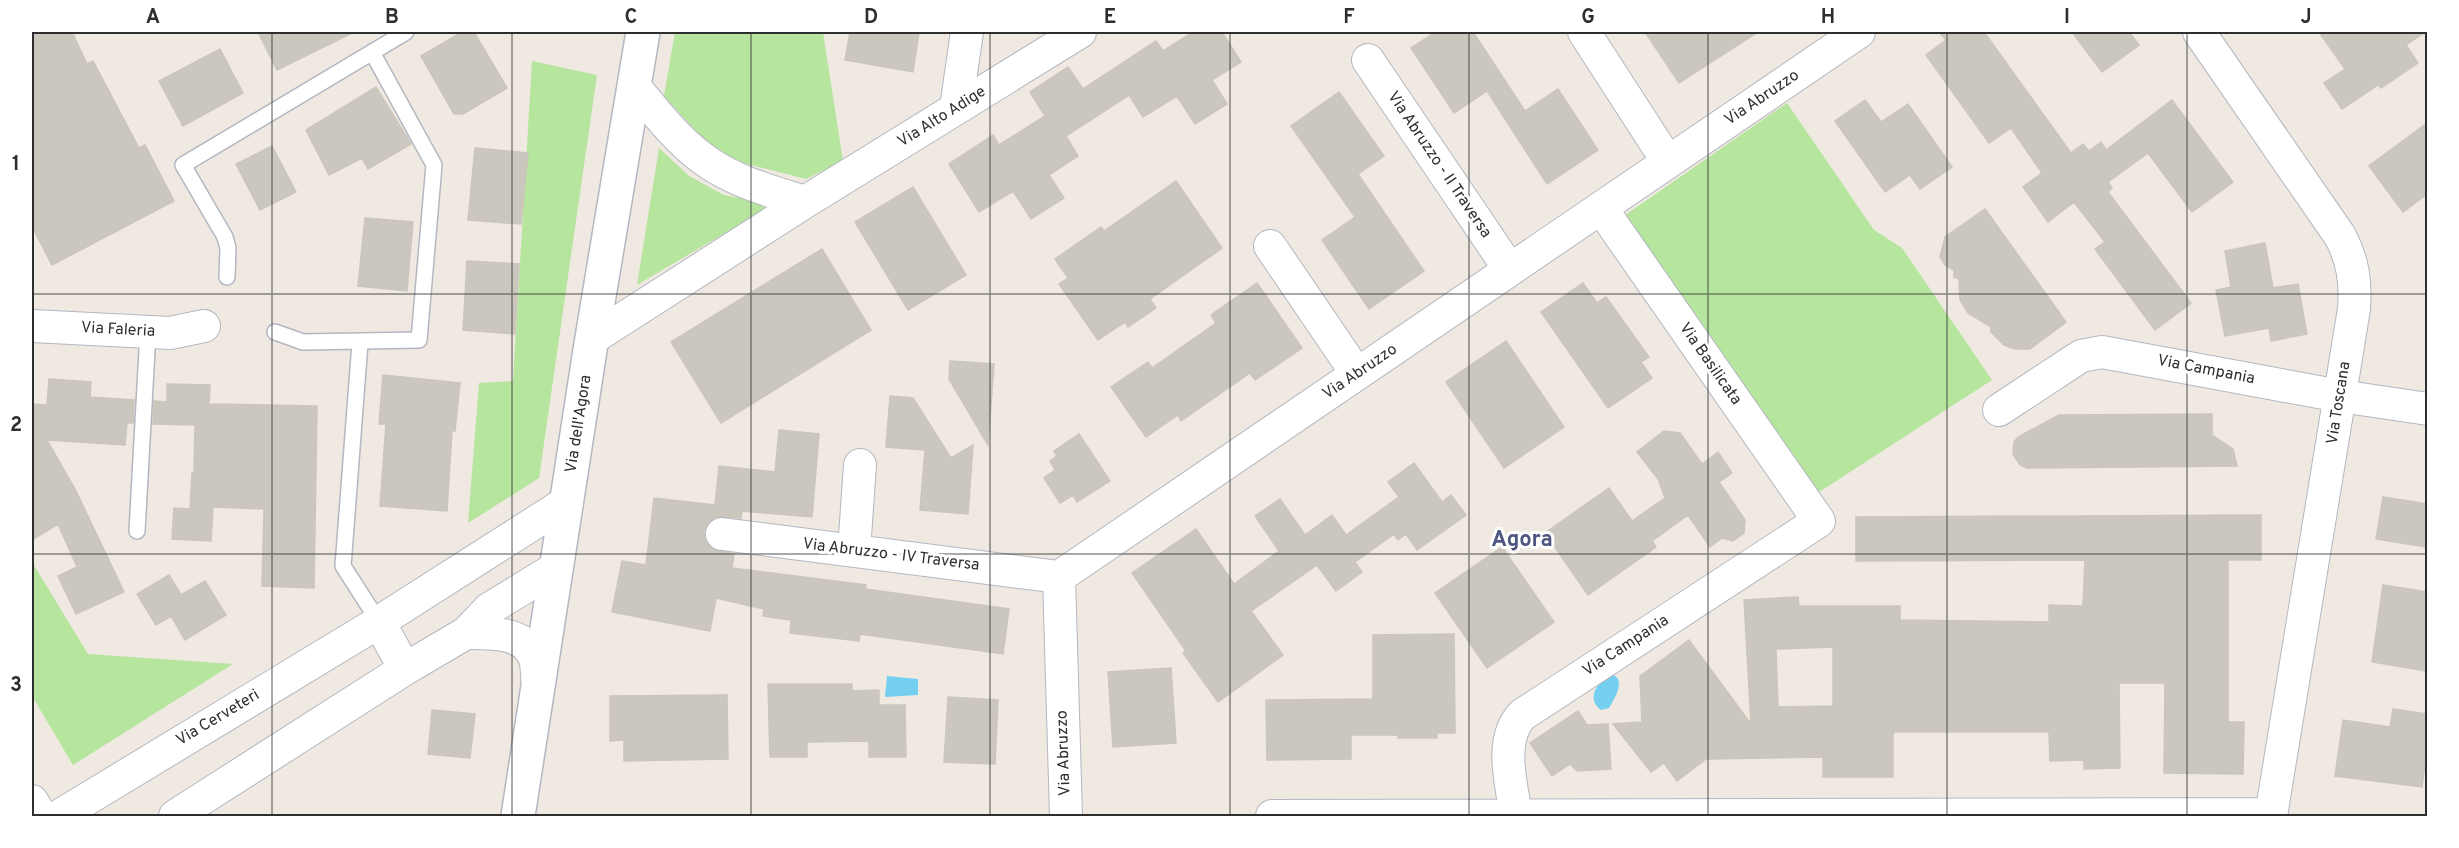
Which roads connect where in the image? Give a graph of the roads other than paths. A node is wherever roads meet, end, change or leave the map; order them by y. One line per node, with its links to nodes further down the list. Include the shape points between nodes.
1 (406, 32): 8 (lane)
2 (643, 32): 10 (street, Via dell'Agora)
3 (967, 32): 11 (street)
4 (1080, 32): 11 (street, Via Alto Adige)
5 (1584, 32): 12 (street)
6 (1859, 32): 12 (street, Via Abruzzo)
7 (2199, 32): 25 (street, Via Toscana, via 2349,254 2355,299)
8 (372, 52): 17 (lane, via 183,165 225,237); 23 (lane, via 434,165 419,340)
9 (1368, 60): 16 (street, Via Abruzzo - II Traversa)
10 (634, 86): 13 (street, via 702,159 747,184); 22 (street, Via dell'Agora)
11 (956, 108): 13 (street, Via Alto Adige)
12 (1668, 162): 14 (street, Via Abruzzo)
13 (805, 202): 22 (street, Via Alto Adige)
14 (1600, 208): 16 (street, Via Abruzzo); 30 (street, Via Basilicata)
15 (1270, 246): 24 (street)
16 (1510, 270): 24 (street, Via Abruzzo)
17 (226, 277)
18 (32, 326): 20 (street, Via Faleria)
19 (204, 326): 20 (street, Via Faleria, via 170,333)
20 (148, 332): 31 (lane)
21 (275, 332): 23 (lane, via 303,342)
22 (593, 338): 29 (street, Via dell'Agora)
23 (360, 343): 36 (lane, via 343,566)
24 (1357, 374): 35 (street, Via Abruzzo)
25 (2340, 396): 26 (street, Via Campania); 27 (street, Via Campania, via 2092,352 2073,360); 41 (street, Via Toscana)
26 (2427, 409)
27 (1999, 410)
28 (860, 465): 33 (street)
29 (567, 502): 34 (street, Via dell'Agora); 36 (street, Via Cerveteri)
30 (1819, 521): 48 (street, Via Campania, via 1522,715 1512,729 1508,749)
31 (137, 531)
32 (722, 534): 33 (street, Via Abruzzo - IV Traversa)
33 (854, 550): 35 (street, Via Abruzzo - IV Traversa)
34 (556, 568): 37 (street, via 489,609); 39 (street, Via dell'Agora)
35 (1059, 577): 46 (street, Via Abruzzo)
36 (379, 622): 38 (street); 43 (street, Via Cerveteri)
37 (466, 633): 38 (street); 39 (street, via 513,637 529,648 536,661)
38 (405, 669): 44 (street)
39 (538, 686): 45 (street, Via dell'Agora)
40 (32, 801): 42 (street)
41 (2271, 815): 50 (street)
42 (41, 816)
43 (59, 816)
44 (175, 816)
45 (518, 816)
46 (1066, 816)
47 (1272, 816): 48 (street)
48 (1516, 816): 49 (street)
49 (1631, 816): 50 (street)
50 (2019, 816)

